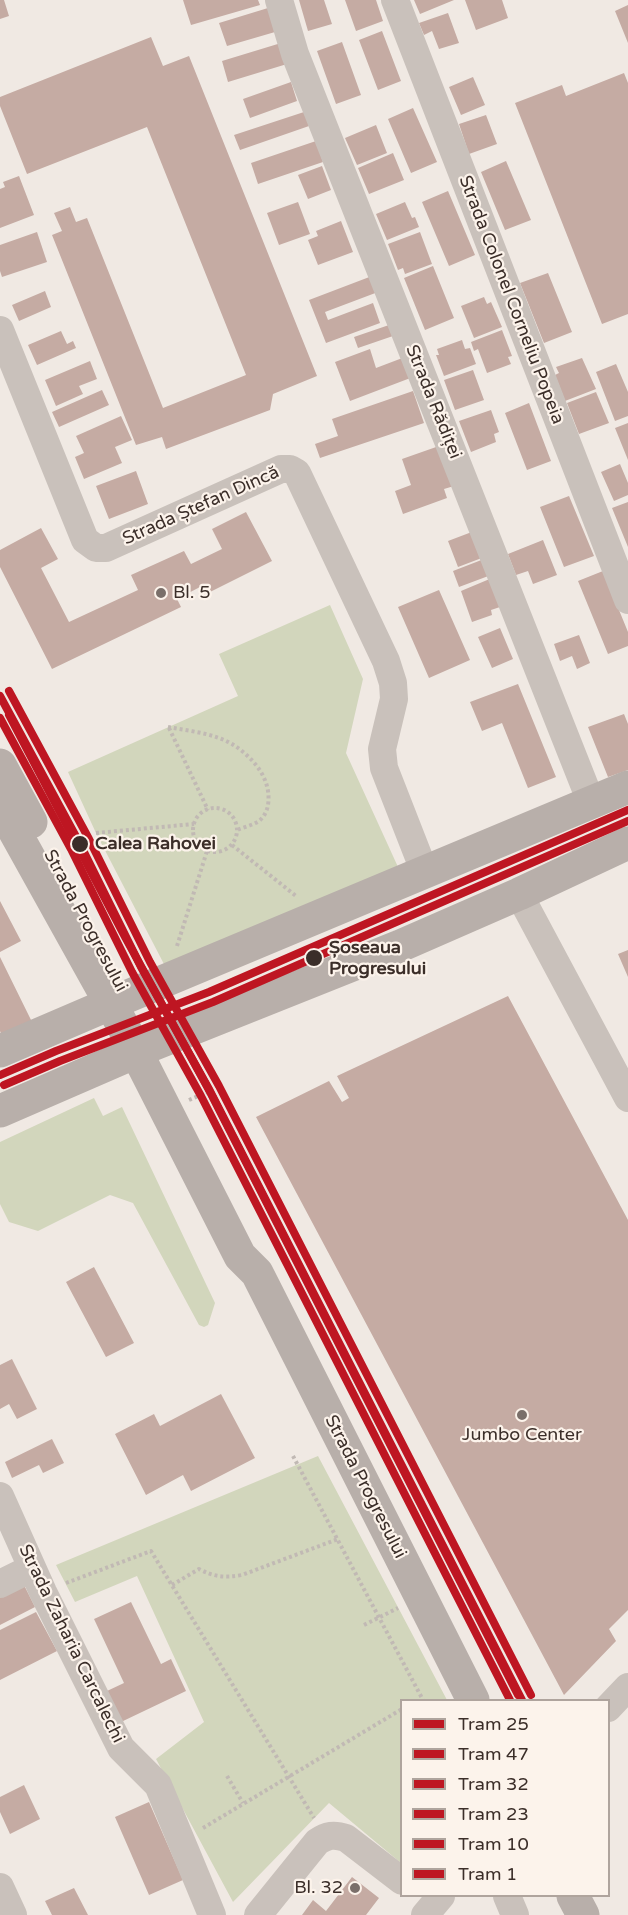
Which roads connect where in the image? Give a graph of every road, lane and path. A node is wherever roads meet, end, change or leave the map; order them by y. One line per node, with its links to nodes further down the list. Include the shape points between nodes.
1 (279, 0): 7 (street, Strada Rădiței, via 295,54)
2 (395, 0): 4 (street, Strada Colonel Corneliu Popeia)
3 (0, 330): 16 (street, Strada Ștefan Dincă, via 85,540 96,548 106,548 281,469 297,473 386,661 394,699 382,749 384,768)
4 (628, 600)
5 (0, 765): 20 (main road, Strada Progresului)
6 (628, 787): 7 (main road)
7 (591, 802): 16 (main road)
8 (0, 805): 20 (main road, Strada Progresului)
9 (208, 810): 10 (path); 11 (path, via 228,812); 11 (path, via 168,727 231,743 259,768 267,783 267,810 260,820)
10 (194, 824): 12 (path); 15 (path, via 195,840)
11 (237, 830): 14 (path)
12 (96, 833)
13 (628, 843): 17 (main road)
14 (231, 845): 15 (path, via 220,852); 18 (path)
15 (207, 851): 19 (path, via 176,949)
16 (425, 873): 19 (main road)
17 (519, 894): 21 (main road); 23 (street)
18 (300, 899)
19 (196, 968): 20 (main road)
20 (118, 1000): 21 (main road, Strada Progresului); 22 (main road)
21 (144, 1048): 24 (main road); 36 (main road, Strada Progresului, via 240,1256 257,1273)
22 (0, 1051)
23 (628, 1098)
24 (0, 1111)
25 (293, 1456): 28 (path)
26 (0, 1496): 27 (street, Strada Zaharia Carcalechi)
27 (8, 1538): 29 (street, Strada Zaharia Carcalechi)
28 (338, 1539): 31 (path, via 242,1575 213,1576 199,1569); 32 (path)
29 (37, 1580): 30 (street); 31 (path, via 151,1551); 43 (street, Strada Zaharia Carcalechi, via 121,1748 158,1785)
30 (0, 1584)
31 (172, 1584): 40 (path)
32 (380, 1618): 33 (path); 35 (path)
33 (364, 1625)
34 (628, 1687): 37 (street)
35 (422, 1699)
36 (472, 1699)
37 (610, 1707)
38 (400, 1710): 40 (path)
39 (227, 1776): 41 (path)
40 (289, 1777): 41 (path); 42 (path)
41 (243, 1803): 43 (path)
42 (325, 1837): 44 (street, via 336,1834 346,1838); 50 (street)
43 (182, 1841): 49 (street, Strada Zaharia Carcalechi)
44 (400, 1879)
45 (0, 1887): 48 (street)
46 (507, 1897): 51 (street)
47 (574, 1897): 52 (main road)
48 (13, 1915)
49 (212, 1915)
50 (258, 1915)
51 (515, 1915)
52 (584, 1915)

